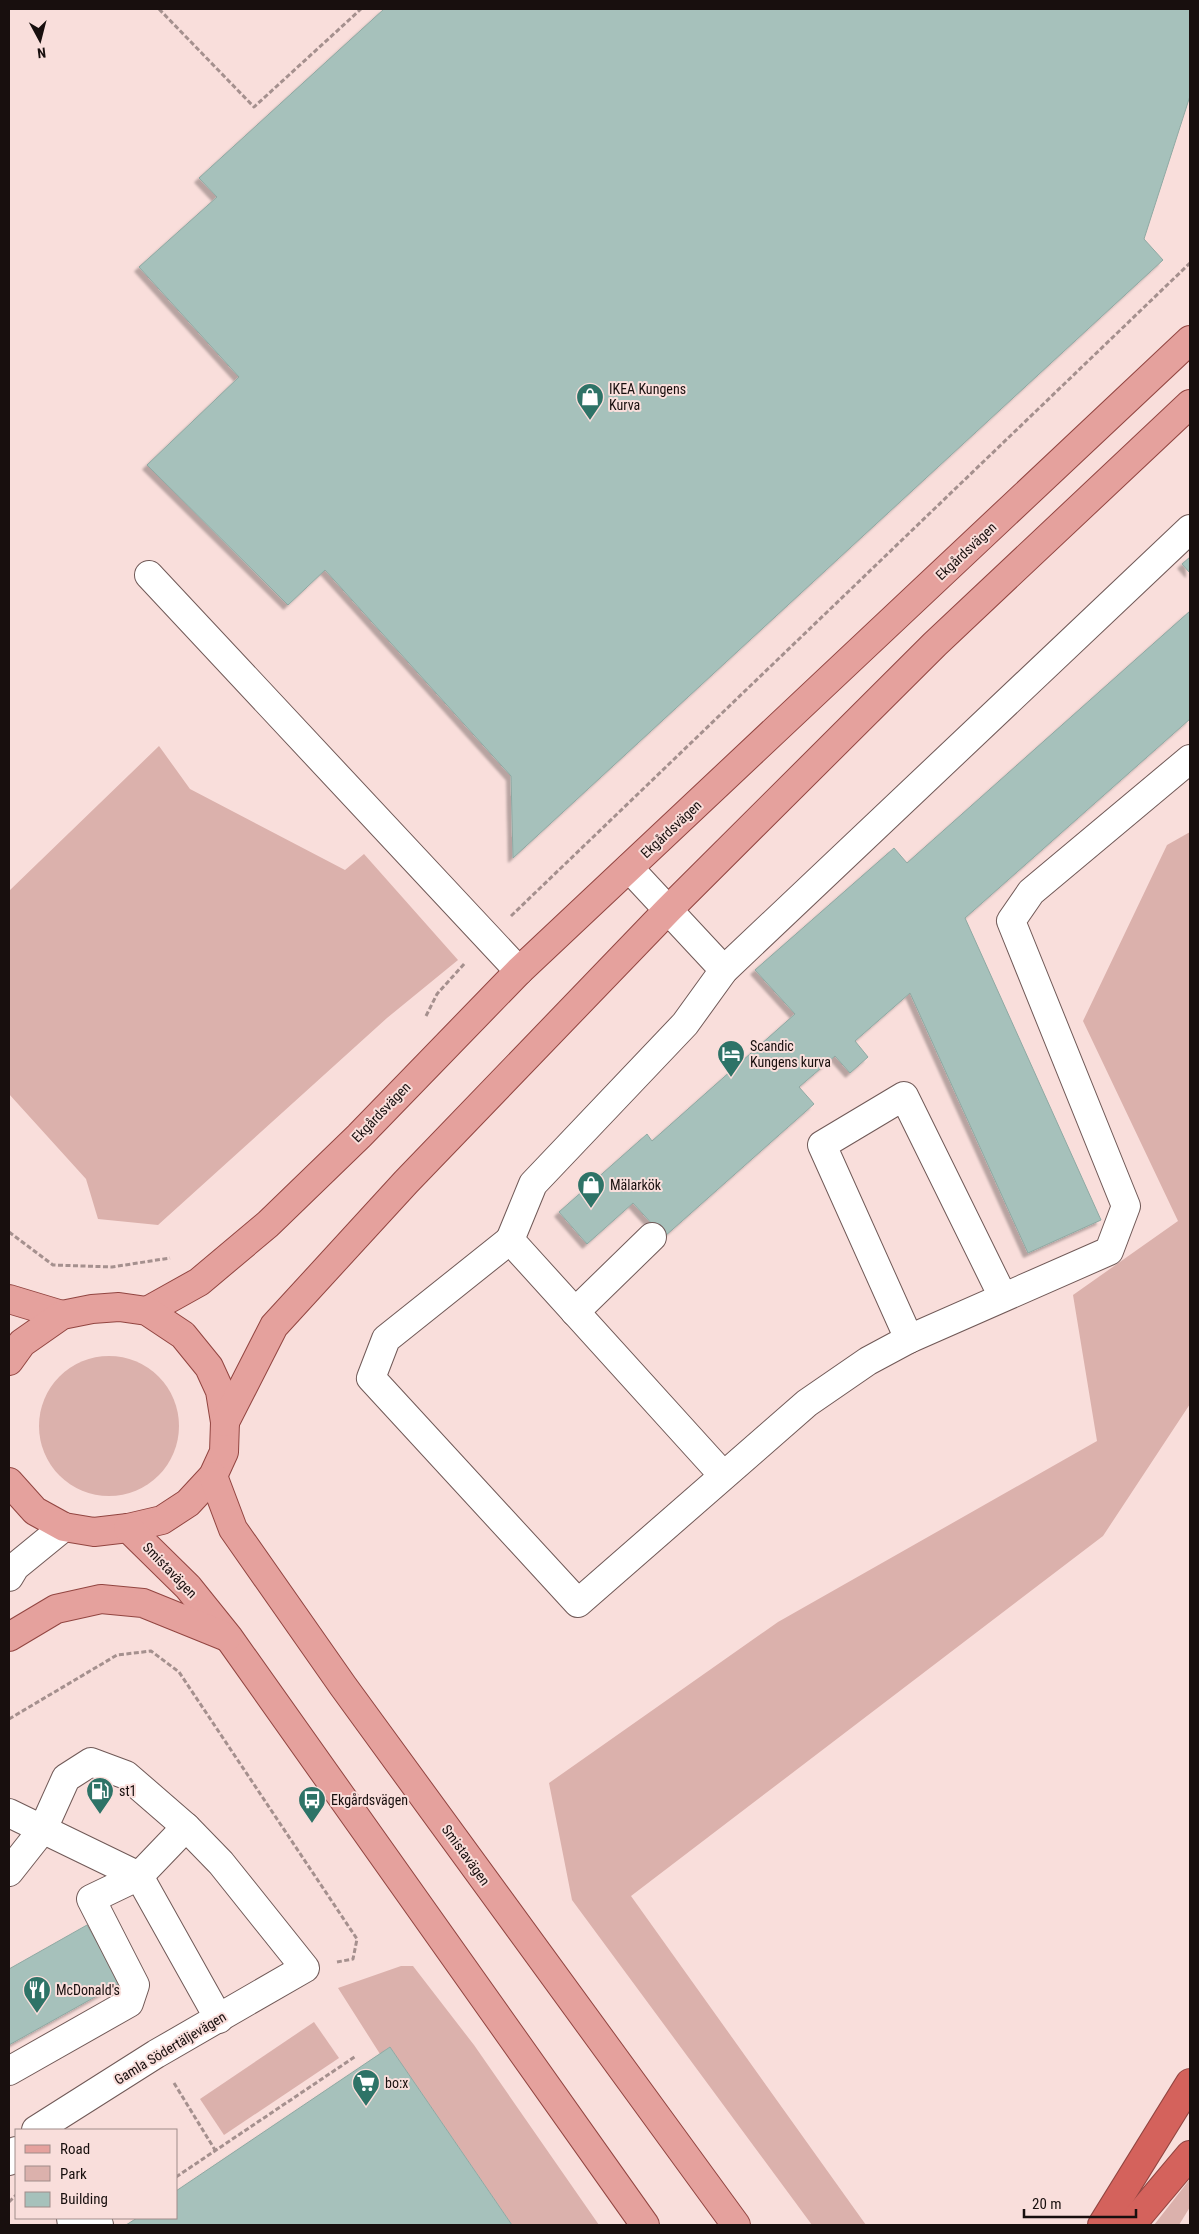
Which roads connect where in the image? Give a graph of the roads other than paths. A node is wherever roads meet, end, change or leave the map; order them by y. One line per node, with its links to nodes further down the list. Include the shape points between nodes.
1 (1190, 340): 6 (main road, Ekgårdsvägen)
2 (1190, 404): 7 (main road, via 935,644)
3 (1190, 529): 8 (street)
4 (149, 575): 9 (street)
5 (1190, 759): 12 (street, via 1031,892 1010,921 1126,1206 1109,1251)
6 (629, 868): 7 (street); 9 (main road, Ekgårdsvägen)
7 (668, 910): 8 (street); 19 (main road, via 406,1182 274,1326)
8 (724, 970): 11 (street, via 686,1024 533,1184)
9 (519, 971): 14 (main road, Ekgårdsvägen, via 359,1136 268,1224 199,1282)
10 (652, 1237): 15 (street)
11 (510, 1240): 15 (street); 21 (street, via 386,1339 371,1378 578,1603)
12 (1003, 1298): 17 (street); 17 (street, via 904,1096 822,1145)
13 (9, 1299): 16 (main road)
14 (147, 1311): 16 (main road, via 110,1308); 19 (main road, via 183,1335 209,1367 220,1390)
15 (575, 1312): 21 (street)
16 (62, 1315): 18 (main road, via 22,1343)
17 (909, 1339): 21 (street, via 868,1361 808,1403)
18 (9, 1361)
19 (225, 1422): 20 (main road, via 224,1452)
20 (213, 1476): 24 (main road, via 188,1503 162,1520); 39 (main road, Smistavägen, via 233,1529 343,1686)
21 (723, 1476)
22 (9, 1482): 23 (main road, via 35,1511)
23 (64, 1527): 24 (main road, via 94,1532); 25 (street, via 15,1568)
24 (128, 1528): 27 (main road, Smistavägen, via 188,1587)
25 (9, 1577)
26 (9, 1636): 27 (main road, via 56,1609 101,1599 142,1603)
27 (229, 1638): 38 (main road, Smistavägen)
28 (9, 1813): 30 (street)
29 (186, 1827): 30 (street, via 126,1775 91,1762 66,1778); 32 (street); 33 (street, Gamla Södertäljevägen, via 221,1863 305,1968)
30 (43, 1829): 31 (street); 32 (street)
31 (9, 1872)
32 (139, 1876): 33 (street); 34 (street, via 91,1899 135,1985 128,2003)
33 (218, 2019): 36 (street, Gamla Södertäljevägen)
34 (9, 2070)
35 (1190, 2082): 40 (highway)
36 (38, 2129)
37 (1190, 2155): 41 (highway)
38 (645, 2225)
39 (736, 2225)
40 (1102, 2225)
41 (1131, 2225)

